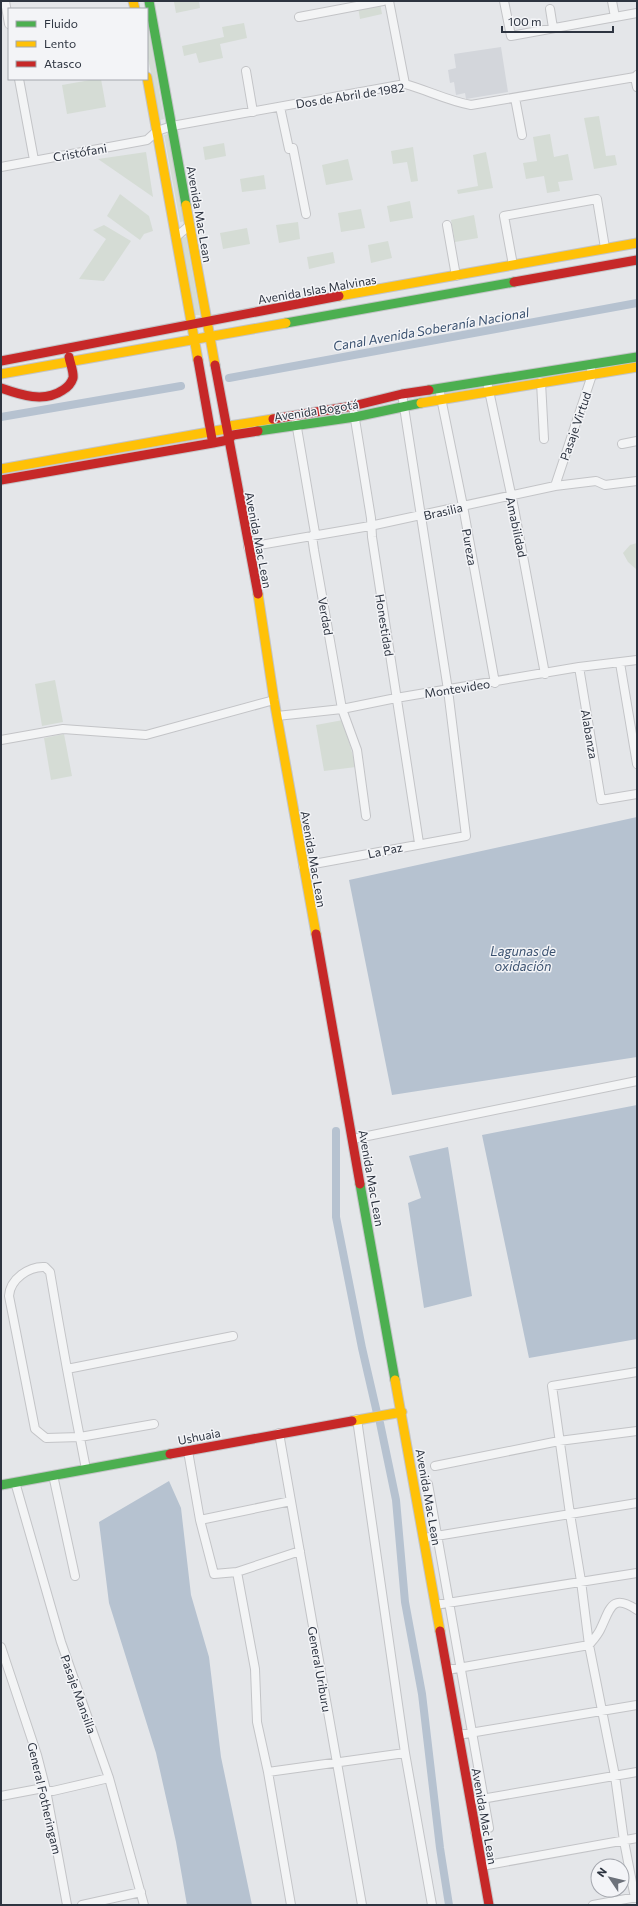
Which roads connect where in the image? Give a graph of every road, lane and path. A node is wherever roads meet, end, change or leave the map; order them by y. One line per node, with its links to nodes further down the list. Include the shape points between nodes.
1 (5, 1): 11 (street)
2 (149, 1): 22 (main road, Avenida Mac Lean)
3 (383, 1): 9 (street)
4 (389, 1): 17 (street)
5 (504, 1): 12 (street, via 511,36)
6 (612, 1): 10 (street)
7 (550, 9): 12 (street)
8 (637, 13): 10 (street)
9 (299, 17)
10 (615, 17): 12 (street)
11 (8, 18)
12 (554, 28)
13 (246, 71): 21 (street)
14 (636, 76): 18 (street); 19 (street, Dos de Abril de 1982)
15 (19, 80): 25 (street)
16 (148, 80): 23 (main road)
17 (405, 84): 19 (street, Dos de Abril de 1982, via 461,103); 20 (street, Dos de Abril de 1982)
18 (637, 87)
19 (515, 98): 24 (street)
20 (280, 107): 21 (street, Dos de Abril de 1982); 27 (street, via 289,149 293,148)
21 (253, 112): 22 (street, Dos de Abril de 1982)
22 (172, 126): 23 (street, Dos de Abril de 1982); 28 (main road, Avenida Mac Lean)
23 (157, 132): 25 (street, Cristófani, via 147,140); 30 (main road)
24 (522, 135)
25 (34, 160): 26 (street, Cristófani)
26 (1, 167)
27 (306, 214)
28 (190, 225): 30 (street); 36 (main road, Avenida Mac Lean)
29 (447, 225): 35 (street)
30 (176, 238): 37 (main road)
31 (637, 243): 32 (main road, Avenida Islas Malvinas)
32 (605, 248): 34 (main road, Avenida Islas Malvinas); 34 (street, via 597,200 504,216)
33 (637, 260): 38 (main road)
34 (512, 265): 35 (main road, Avenida Islas Malvinas)
35 (456, 276): 36 (main road, Avenida Islas Malvinas)
36 (207, 321): 37 (main road, Avenida Islas Malvinas); 38 (main road, Avenida Mac Lean)
37 (192, 324): 39 (main road); 40 (main road, Avenida Islas Malvinas)
38 (210, 338): 39 (main road); 59 (main road, Avenida Mac Lean)
39 (196, 340): 43 (main road); 60 (main road)
40 (66, 350): 42 (main road, Avenida Islas Malvinas); 43 (main road)
41 (637, 357): 45 (main road, Avenida Bogotá)
42 (1, 361)
43 (71, 362): 46 (main road); 49 (main road, via 70,385 54,396 22,396)
44 (637, 367): 45 (main road, Avenida Bogotá)
45 (591, 370): 47 (main road, Avenida Bogotá); 48 (main road, Avenida Bogotá); 72 (street, Pasaje Virtud)
46 (1, 374)
47 (487, 381): 50 (main road, Avenida Bogotá); 51 (street, Amabilidad)
48 (541, 382): 51 (main road, Avenida Bogotá); 61 (street)
49 (1, 388)
50 (438, 389): 52 (main road, Avenida Bogotá); 53 (street, Pureza)
51 (489, 391): 53 (main road, Avenida Bogotá); 73 (street, Amabilidad)
52 (402, 394): 54 (street); 55 (main road, Avenida Bogotá)
53 (442, 398): 54 (main road, Avenida Bogotá); 74 (street, Pureza)
54 (404, 405): 57 (main road, Avenida Bogotá); 75 (street)
55 (353, 406): 56 (main road, Avenida Bogotá); 57 (street, Honestidad)
56 (295, 415): 58 (street, Verdad); 59 (main road, Avenida Bogotá, via 229,426)
57 (355, 417): 58 (main road, Avenida Bogotá); 76 (street, Honestidad, via 371,518)
58 (297, 425): 62 (main road, Avenida Bogotá, via 233,435); 77 (street, Verdad, via 315,533)
59 (226, 429): 60 (main road, Avenida Bogotá); 62 (main road, Avenida Mac Lean)
60 (211, 432): 64 (main road); 67 (main road, Avenida Bogotá)
61 (544, 439)
62 (228, 440): 64 (main road, Avenida Bogotá); 66 (main road, Avenida Mac Lean)
63 (637, 441): 65 (street)
64 (213, 443): 66 (main road); 69 (main road, Avenida Bogotá)
65 (622, 444)
66 (231, 456): 78 (main road, Avenida Mac Lean)
67 (52, 460): 68 (main road, Avenida Bogotá); 69 (main road)
68 (1, 469)
69 (54, 471): 70 (main road, Avenida Bogotá)
70 (1, 480)
71 (637, 481): 72 (street, Brasilia, via 605,485 596,481)
72 (555, 486): 73 (street, Brasilia)
73 (511, 496): 74 (street, Brasilia); 82 (street, Amabilidad)
74 (463, 506): 75 (street, Brasilia); 83 (street, Pureza)
75 (420, 516): 76 (street, Brasilia); 84 (street)
76 (370, 526): 77 (street, Brasilia); 85 (street, Honestidad)
77 (312, 536): 78 (street, Brasilia); 87 (street, Verdad)
78 (248, 547): 86 (main road, Avenida Mac Lean, via 263,621)
79 (637, 660): 80 (street, Montevideo)
80 (620, 663): 81 (street, Montevideo); 90 (street)
81 (579, 667): 82 (street, Montevideo); 91 (street, Alabanza, via 602,800)
82 (546, 674): 83 (street, Montevideo)
83 (495, 683): 84 (street, Montevideo)
84 (448, 690): 85 (street, Montevideo); 93 (street, La Paz, via 466,836)
85 (396, 698): 87 (street, Montevideo); 93 (street, Honestidad)
86 (274, 700): 88 (main road, Avenida Mac Lean); 89 (street, via 146,734 63,729)
87 (342, 709): 88 (street, Montevideo); 92 (street, Verdad, via 357,750)
88 (277, 716): 94 (main road, Avenida Mac Lean)
89 (1, 740)
90 (637, 764)
91 (637, 794)
92 (366, 816)
93 (419, 843): 94 (street, La Paz)
94 (303, 866): 96 (main road, Avenida Mac Lean)
95 (637, 1081): 96 (street)
96 (353, 1139): 100 (main road, Avenida Mac Lean)
97 (233, 1336): 98 (street)
98 (67, 1369): 105 (street); 105 (street, via 50,1272 38,1266 18,1277 12,1284 9,1296 35,1429 46,1438)
99 (637, 1372): 106 (street, via 552,1386)
100 (402, 1412): 101 (main road, Ushuaia); 119 (main road, Avenida Mac Lean)
101 (357, 1419): 104 (main road, Ushuaia); 136 (street)
102 (154, 1424): 105 (street)
103 (637, 1431): 106 (street)
104 (279, 1433): 107 (main road, Ushuaia); 114 (street, General Uriburu)
105 (80, 1437): 109 (street)
106 (559, 1442): 108 (street); 116 (street)
107 (188, 1451): 109 (main road, Ushuaia); 117 (street)
108 (435, 1466)
109 (86, 1469): 110 (main road, Ushuaia)
110 (53, 1475): 111 (main road, Ushuaia); 123 (street)
111 (15, 1482): 113 (main road, Ushuaia); 141 (street, Pasaje Mansilla, via 61,1642)
112 (428, 1484): 118 (street)
113 (1, 1485)
114 (291, 1501): 117 (street); 120 (street, General Uriburu)
115 (637, 1502): 116 (street)
116 (570, 1514): 118 (street); 124 (street)
117 (200, 1520): 121 (street, via 214,1574)
118 (437, 1536): 119 (street); 125 (street)
119 (424, 1538): 126 (main road, Avenida Mac Lean)
120 (300, 1551): 121 (street); 137 (street, General Uriburu)
121 (238, 1572): 138 (street, via 255,1669 257,1722)
122 (637, 1573): 124 (street)
123 (75, 1576)
124 (581, 1581): 125 (street); 128 (street)
125 (449, 1603): 126 (street); 130 (street)
126 (435, 1605): 131 (main road, Avenida Mac Lean)
127 (637, 1610): 128 (street, via 626,1603 616,1602 611,1605 596,1637)
128 (589, 1645): 130 (street); 133 (street)
129 (2, 1650): 142 (street, General Fotheringam)
130 (461, 1668): 131 (street); 134 (street)
131 (447, 1670): 135 (main road, Avenida Mac Lean)
132 (637, 1705): 133 (street)
133 (602, 1711): 134 (street); 140 (street)
134 (472, 1732): 135 (street); 144 (street)
135 (458, 1735): 145 (main road, Avenida Mac Lean)
136 (405, 1753): 137 (street); 157 (street)
137 (336, 1763): 138 (street); 156 (street, General Uriburu)
138 (268, 1772): 155 (street)
139 (637, 1772): 140 (street)
140 (615, 1776): 144 (street); 148 (street)
141 (109, 1778): 142 (street, via 53,1791); 150 (street, Pasaje Mansilla)
142 (46, 1790): 143 (street, via 38,1788); 152 (street, General Fotheringam)
143 (1, 1796)
144 (484, 1798): 145 (street); 146 (street, via 489,1828)
145 (470, 1801): 146 (main road, Avenida Mac Lean)
146 (476, 1832): 149 (main road, Avenida Mac Lean)
147 (637, 1838): 148 (street)
148 (624, 1841): 149 (street); 151 (street)
149 (482, 1866): 158 (main road, Avenida Mac Lean)
150 (141, 1892): 153 (street); 154 (street, Pasaje Mansilla)
151 (636, 1897): 159 (street)
152 (67, 1905)
153 (82, 1905)
154 (144, 1905)
155 (290, 1905)
156 (362, 1905)
157 (432, 1905)
158 (489, 1905)
159 (593, 1905)

